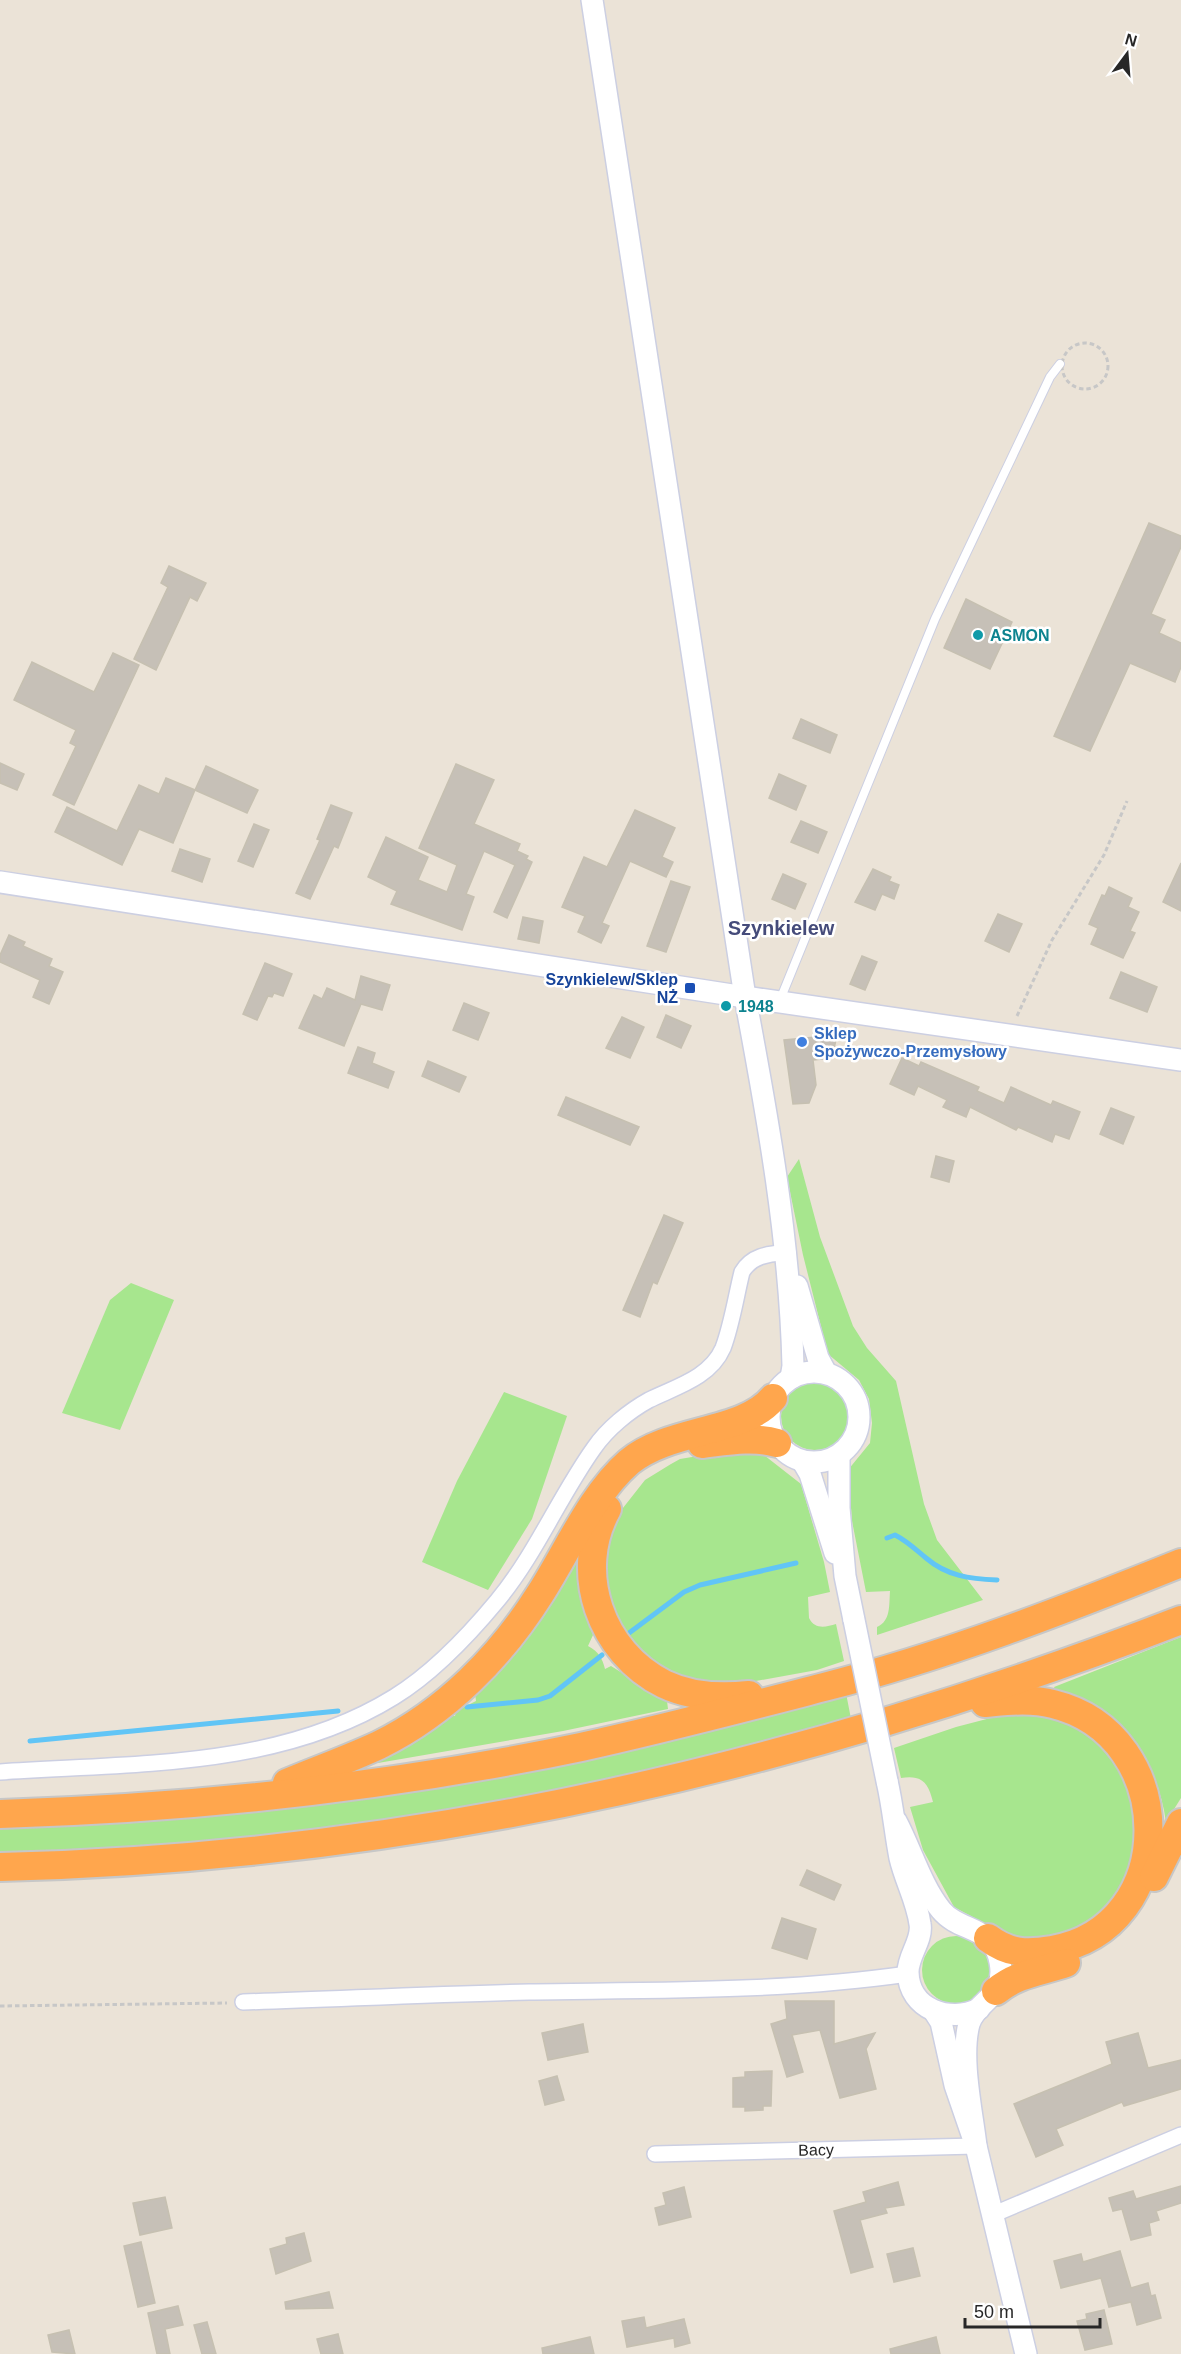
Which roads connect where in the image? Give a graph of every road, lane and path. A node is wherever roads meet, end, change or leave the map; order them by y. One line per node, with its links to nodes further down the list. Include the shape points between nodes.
1 (592, 0): 5 (main road)
2 (1060, 364): 2 (path, via 1074,347 1085,344 1101,348 1108,365 1101,383 1085,389 1064,379); 6 (lane, via 1050,377 935,619)
3 (1127, 801): 7 (path, via 1104,855 1052,940)
4 (0, 882): 5 (main road)
5 (745, 997): 6 (main road); 9 (main road)
6 (780, 1000): 7 (main road)
7 (1008, 1034): 8 (main road)
8 (1181, 1060)
9 (788, 1257): 10 (main road); 11 (main road, via 793,1366); 20 (street, via 764,1255 748,1262 722,1350 702,1373 621,1419 594,1447 499,1599 456,1646 395,1696 340,1725 270,1749 167,1761)
10 (826, 1373): 11 (main road, via 804,1372); 13 (main road, via 845,1383 860,1408 856,1437)
11 (782, 1388): 12 (main road, via 769,1423); 21 (highway, via 753,1414 651,1447 624,1467 605,1490 524,1619 460,1691 382,1743 280,1786)
12 (777, 1443): 14 (main road); 18 (highway, via 741,1439 697,1445 671,1451 633,1473 603,1515 594,1539 591,1582 614,1641 645,1673 666,1685 709,1696)
13 (839, 1456): 14 (main road); 16 (main road)
14 (803, 1462): 16 (main road)
15 (1181, 1563): 18 (highway, via 997,1632)
16 (845, 1576): 23 (main road, bridge)
17 (1181, 1620): 19 (highway, via 1107,1650)
18 (817, 1689): 21 (highway, via 579,1747 379,1781)
19 (932, 1709): 25 (highway, via 693,1775 482,1818 212,1854); 26 (highway, via 1017,1700 1069,1709 1086,1716 1116,1739 1146,1791 1152,1826 1147,1864 1132,1896 1114,1918 1078,1943 1039,1952 1007,1951)
20 (0, 1772)
21 (236, 1799): 22 (highway)
22 (0, 1814)
23 (896, 1821): 26 (main road, via 942,1911); 27 (main road, via 900,1858 921,1925)
24 (1181, 1822): 29 (highway, via 1138,1906 1117,1933 1085,1955 1009,1980)
25 (0, 1867)
26 (978, 1932): 27 (main road, via 956,1924 938,1927); 29 (main road, via 996,1949 1000,1963 1001,1977)
27 (915, 1946): 28 (main road)
28 (908, 1974): 30 (street, via 777,1988); 32 (main road, via 916,1996)
29 (988, 2000): 32 (main road, via 952,2016); 34 (main road, via 969,2024 967,2047)
30 (243, 2002): 31 (path)
31 (0, 2006)
32 (934, 2011): 34 (main road, via 941,2022 955,2085)
33 (1181, 2134): 36 (street)
34 (976, 2146): 35 (street, Bacy); 36 (main road)
35 (655, 2154)
36 (992, 2215): 37 (main road)
37 (1026, 2354)

